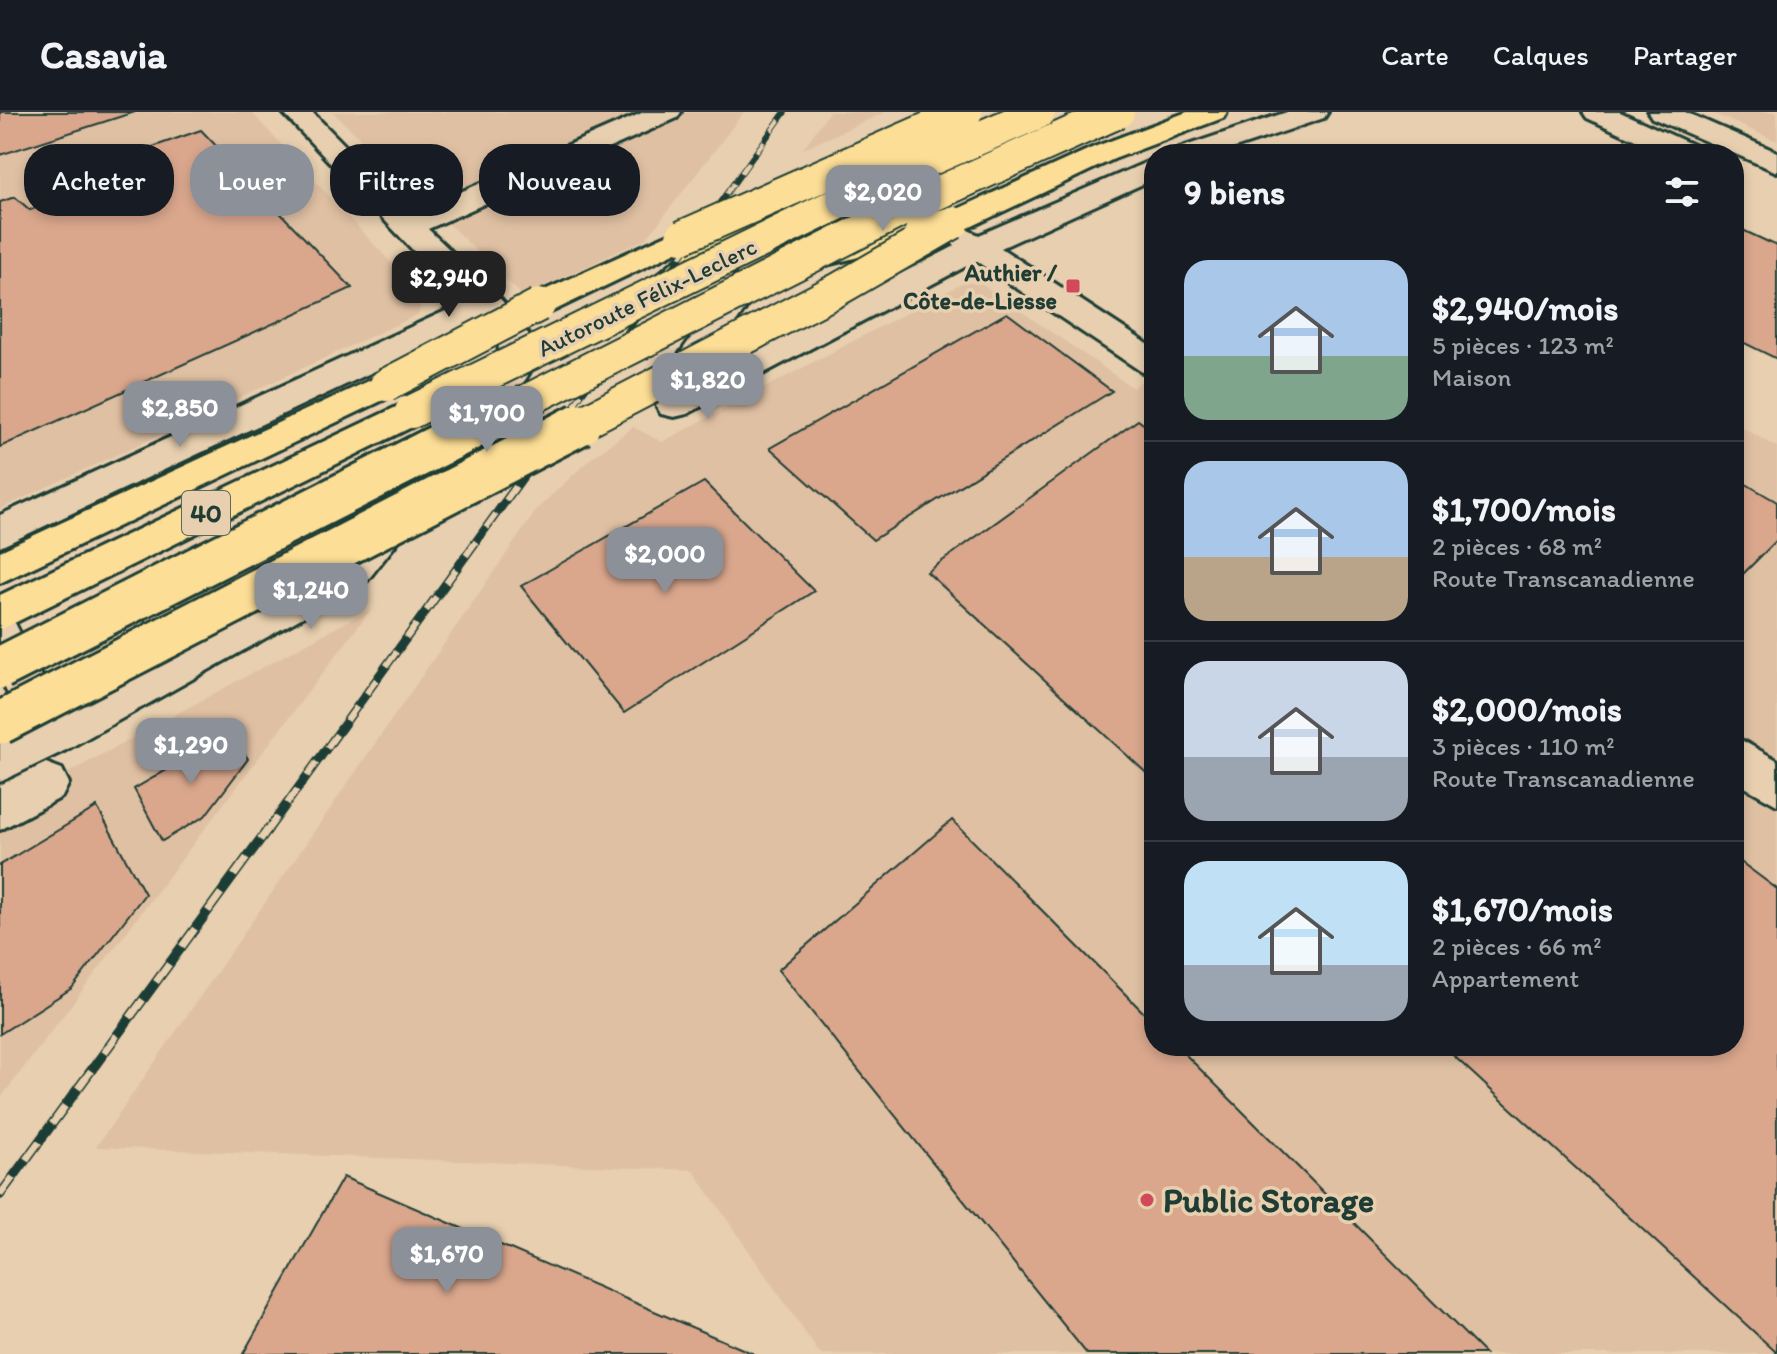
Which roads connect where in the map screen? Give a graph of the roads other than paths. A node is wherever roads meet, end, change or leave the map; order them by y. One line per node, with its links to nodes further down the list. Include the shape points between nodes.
1 (296, 112): 22 (street)
2 (667, 112): 22 (street)
3 (929, 112): 11 (street)
4 (966, 112): 20 (main road, bridge)
5 (1039, 112): 25 (main road, Autoroute Félix-Leclerc / 40, bridge)
6 (1118, 112): 24 (main road, Autoroute Félix-Leclerc / 40, bridge, via 961,181)
7 (1213, 112): 21 (main road, via 1104,153)
8 (1314, 112): 12 (street)
9 (1597, 112): 13 (street)
10 (1662, 112): 14 (street)
11 (863, 142): 23 (street, via 855,166 877,197 916,220); 23 (street, via 827,169 691,387)
12 (1219, 144)
13 (1669, 144)
14 (1734, 144)
15 (1744, 148): 16 (street)
16 (1777, 163)
17 (1144, 172): 23 (street)
18 (1744, 178): 19 (street)
19 (1777, 193)
20 (761, 204): 25 (main road, bridge); 29 (main road, bridge, via 539,305 386,385)
21 (953, 223): 24 (main road, bridge); 33 (main road, bridge, via 683,372)
22 (408, 226): 26 (street)
23 (980, 246): 27 (street)
24 (800, 261): 32 (main road, Autoroute Félix-Leclerc / 40, bridge)
25 (656, 292): 30 (main road, Autoroute Félix-Leclerc / 40, bridge)
26 (486, 305): 28 (street); 34 (street, via 518,347 513,372 365,558 336,582)
27 (1144, 357)
28 (0, 532)
29 (0, 568)
30 (0, 614)
31 (0, 635): 34 (street)
32 (0, 668)
33 (0, 723)
34 (50, 736): 35 (street)
35 (0, 762)
36 (1744, 763): 38 (street)
37 (46, 783): 39 (street)
38 (1777, 785)
39 (0, 809)

